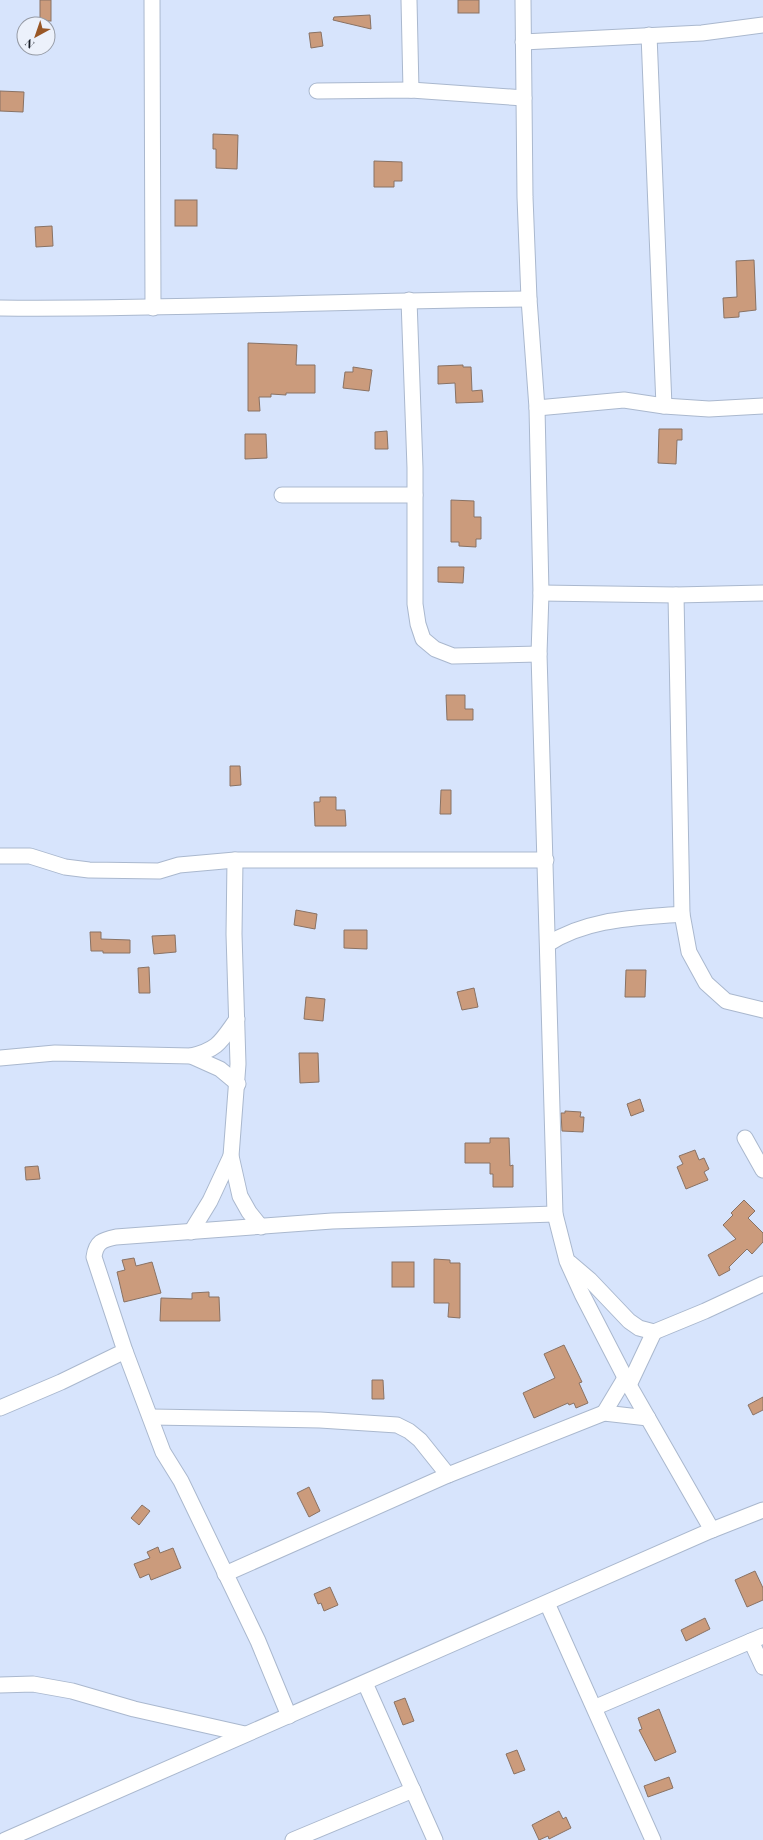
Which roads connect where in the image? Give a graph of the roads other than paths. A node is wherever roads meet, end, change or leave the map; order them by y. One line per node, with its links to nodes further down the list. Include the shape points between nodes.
1 (152, 0): 13 (street)
2 (409, 0): 7 (street)
3 (523, 0): 6 (street)
4 (763, 25): 5 (street, via 702,33)
5 (649, 35): 6 (street); 14 (street)
6 (523, 42): 9 (street)
7 (411, 90): 8 (street); 9 (street)
8 (317, 91)
9 (524, 98): 10 (street)
10 (529, 299): 11 (street); 16 (street)
11 (409, 300): 13 (street); 18 (street)
12 (0, 308): 13 (street)
13 (153, 308)
14 (664, 406): 15 (street, via 709,409); 16 (street, via 624,400)
15 (763, 406)
16 (537, 408): 19 (street)
17 (282, 495): 18 (street)
18 (415, 495): 22 (street, via 415,604 423,639 435,649 453,656)
19 (541, 593): 21 (street); 22 (street)
20 (763, 593): 21 (street)
21 (676, 595): 26 (street)
22 (539, 654): 25 (street)
23 (0, 856): 24 (street, via 30,856 65,867 89,870 159,871 179,865)
24 (235, 860): 25 (street); 29 (street)
25 (546, 860): 27 (street)
26 (682, 914): 27 (street, via 583,926); 28 (street, via 690,952 706,983 726,1001)
27 (548, 944): 36 (street)
28 (763, 1010)
29 (237, 1018): 30 (street, via 218,1045 209,1052); 32 (street)
30 (191, 1056): 31 (street, via 55,1053); 32 (street, via 220,1070)
31 (0, 1058)
32 (238, 1084): 34 (street)
33 (745, 1138): 35 (street)
34 (231, 1156): 37 (street, via 240,1196); 38 (street, via 210,1201)
35 (763, 1170)
36 (555, 1214): 37 (street, via 332,1221); 39 (street)
37 (261, 1227): 38 (street)
38 (191, 1232): 42 (street, via 116,1237 101,1240 95,1248 94,1257)
39 (567, 1261): 41 (street, via 590,1280 629,1321 639,1328); 43 (street)
40 (763, 1284): 41 (street, via 705,1312)
41 (654, 1332): 43 (street)
42 (125, 1351): 44 (street); 46 (street)
43 (627, 1381): 45 (street); 47 (street)
44 (0, 1408)
45 (604, 1414): 47 (street); 48 (street)
46 (151, 1416): 48 (street, via 397,1425 420,1440); 51 (street, via 163,1452 180,1481)
47 (648, 1418): 50 (street)
48 (448, 1474): 51 (street)
49 (763, 1510): 50 (street)
50 (712, 1530): 52 (street)
51 (225, 1574): 58 (street, via 258,1641)
52 (547, 1603): 55 (street); 57 (street)
53 (757, 1638): 54 (street); 57 (street)
54 (763, 1667)
55 (365, 1683): 58 (street); 60 (street)
56 (0, 1685): 59 (street, via 33,1684 72,1691)
57 (596, 1707): 64 (street)
58 (288, 1716): 59 (street)
59 (245, 1734): 61 (street)
60 (413, 1790): 62 (street); 63 (street)
61 (5, 1840)
62 (293, 1840)
63 (435, 1840)
64 (653, 1840)

